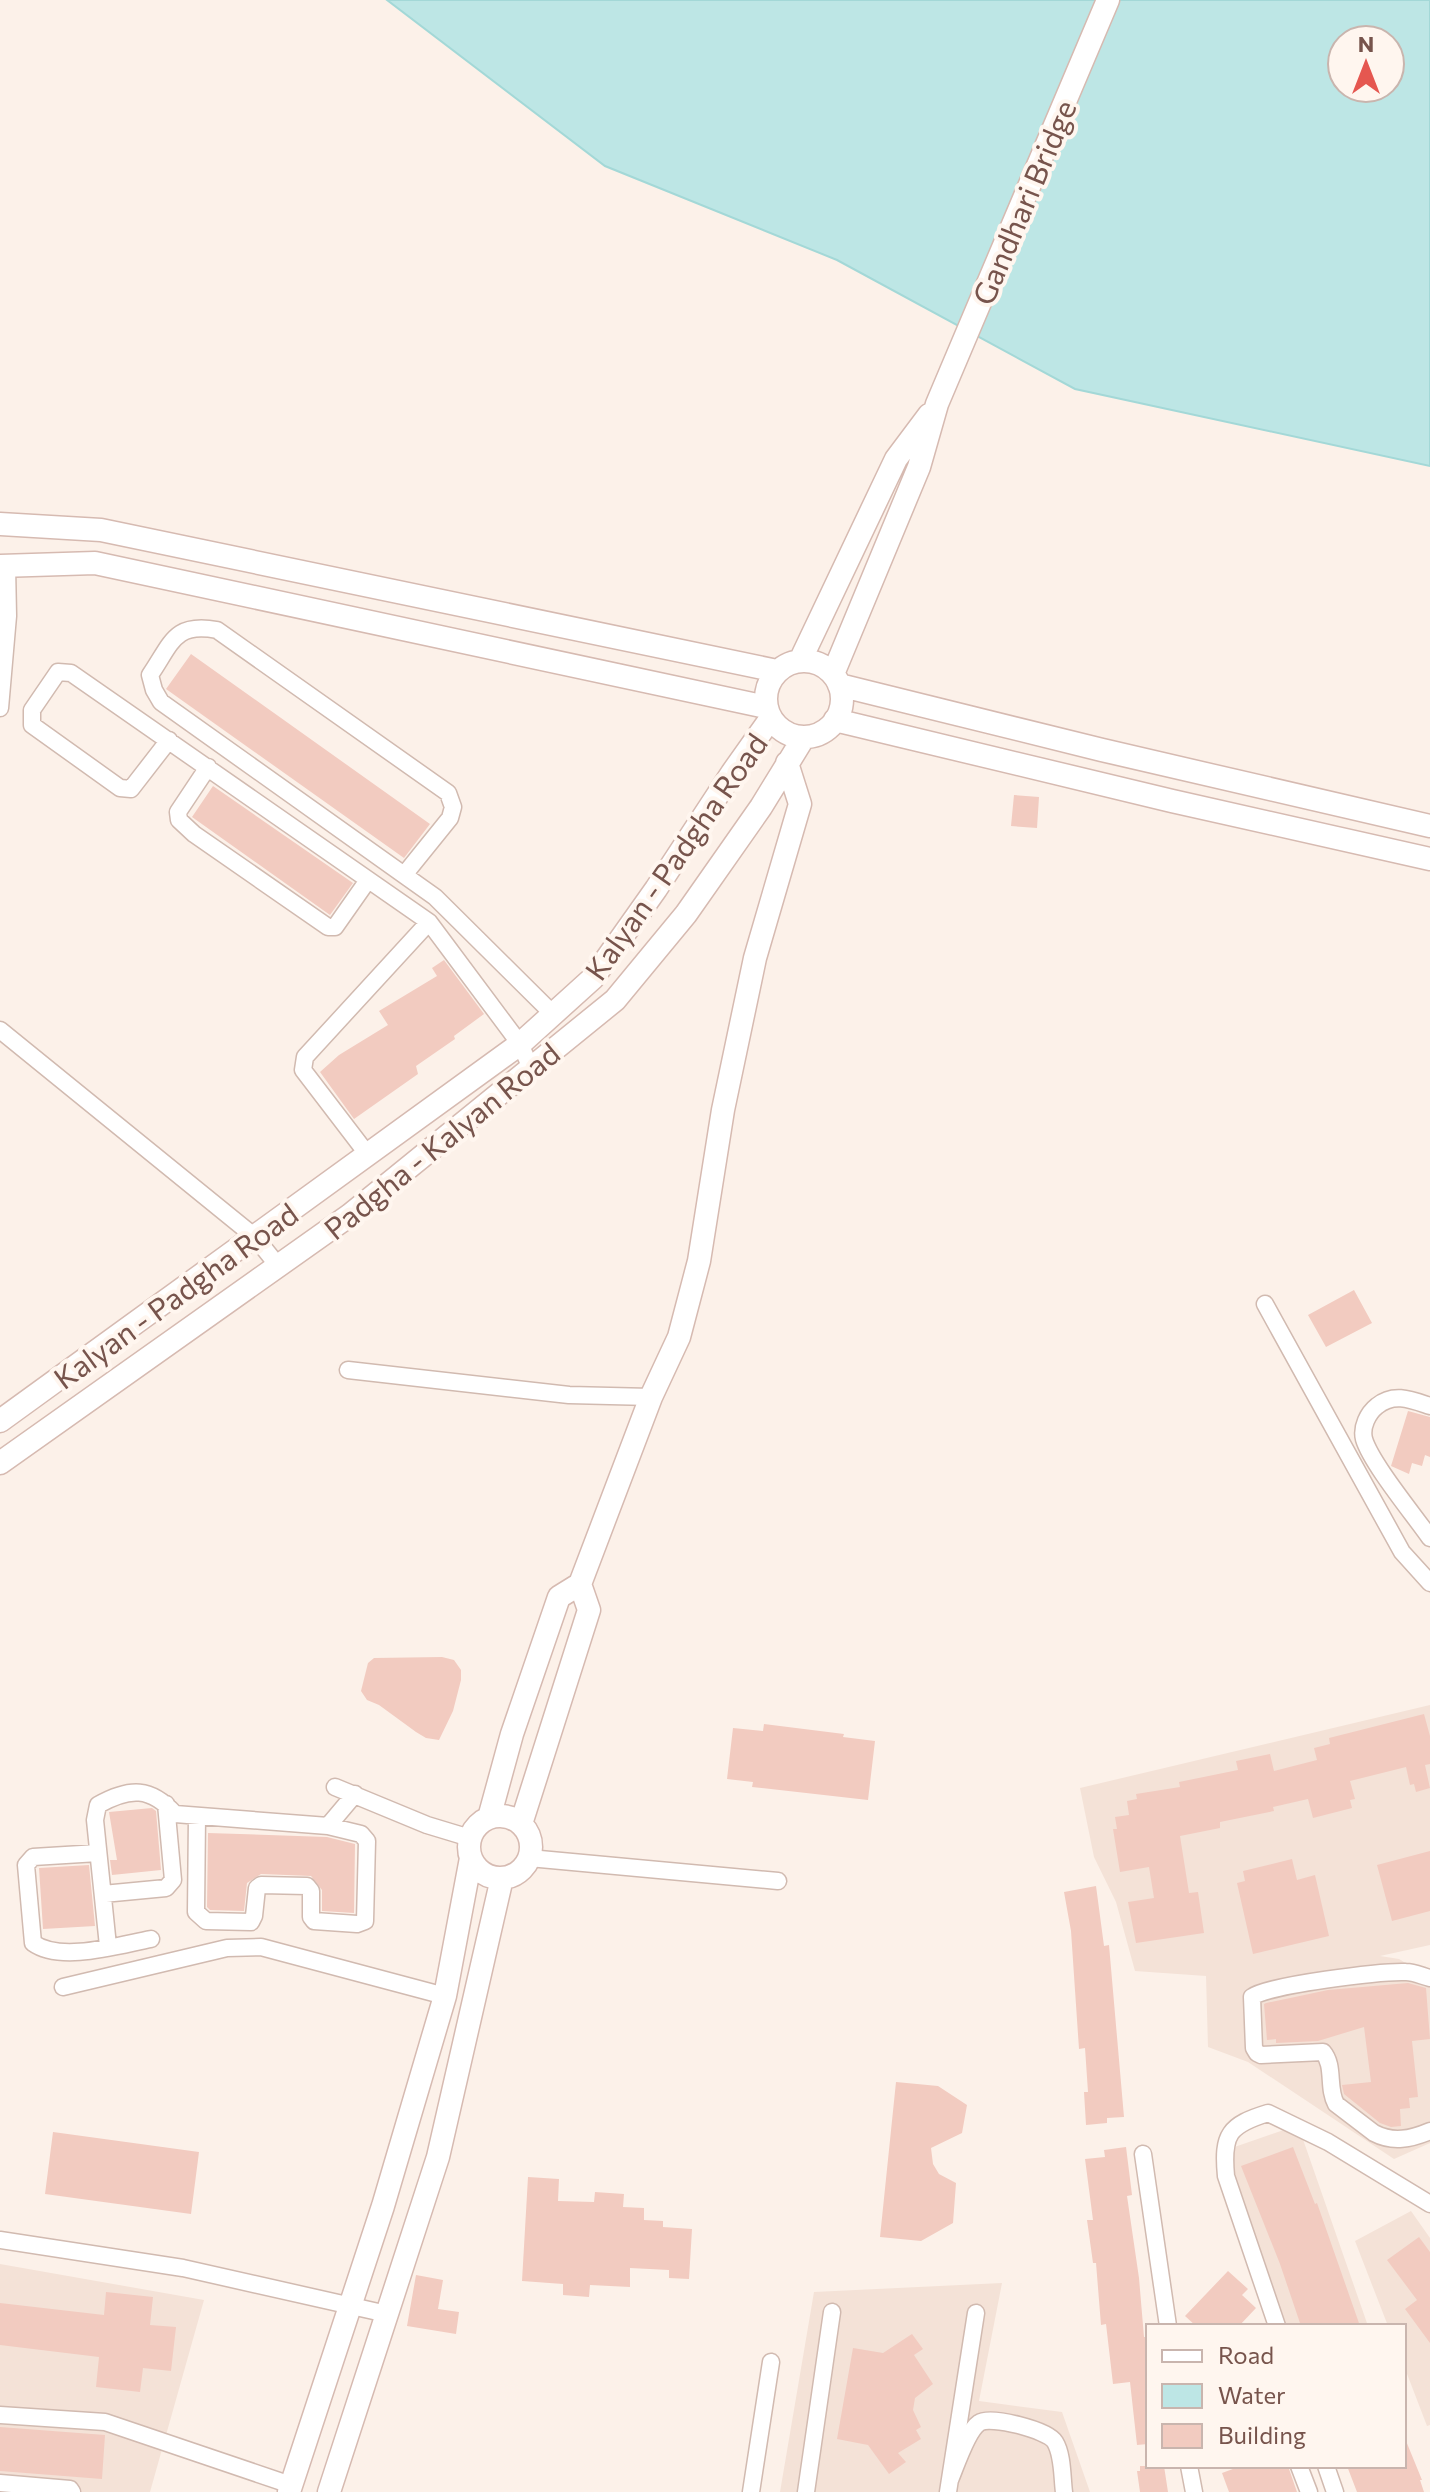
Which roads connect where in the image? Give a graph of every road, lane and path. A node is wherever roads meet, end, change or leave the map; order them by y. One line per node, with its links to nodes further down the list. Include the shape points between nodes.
1 (1108, 0): 2 (street, Gandhari Bridge)
2 (937, 404): 5 (street, via 896,459); 7 (street, via 919,467)
3 (0, 524): 6 (street, via 101,530)
4 (4, 566): 8 (street, via 8,616); 9 (street, via 95,563)
5 (800, 661): 6 (street); 7 (street, via 824,666)
6 (777, 671): 9 (street, via 766,694)
7 (836, 680): 10 (street, via 841,709); 15 (street, via 1102,750)
8 (0, 708)
9 (769, 713): 11 (street, via 780,728); 20 (street, Kalyan - Padgha Road, via 593,978)
10 (835, 720): 11 (street, via 827,729); 16 (street)
11 (804, 737): 13 (street, Padgha - Kalyan Road)
12 (169, 740): 12 (street, via 71,673 58,672 32,710 32,725 120,788 131,789); 14 (street)
13 (787, 763): 23 (street, Padgha - Kalyan Road, via 686,914 615,1000); 31 (street, via 800,804 755,958 699,1261 679,1337)
14 (208, 767): 18 (street); 18 (street, via 178,812 194,834 328,927 335,927)
15 (1430, 826)
16 (1430, 859)
17 (404, 875): 17 (street, via 450,818 448,793 217,630 196,626 180,631 150,675 161,702); 20 (street, via 435,897)
18 (368, 880): 19 (street)
19 (429, 922): 22 (street); 24 (street, via 305,1057 303,1070)
20 (553, 1014): 22 (street, Kalyan - Padgha Road)
21 (0, 1030): 27 (street)
22 (520, 1044): 23 (street); 24 (street, Kalyan - Padgha Road)
23 (531, 1068): 26 (street, Padgha - Kalyan Road)
24 (368, 1155): 25 (street, Kalyan - Padgha Road)
25 (329, 1184): 26 (street); 27 (street, Kalyan - Padgha Road)
26 (350, 1215): 28 (street, Padgha - Kalyan Road)
27 (255, 1237): 28 (street); 33 (street, Kalyan - Padgha Road)
28 (279, 1267): 36 (street, Padgha - Kalyan Road)
29 (1265, 1304): 35 (street)
30 (348, 1370): 31 (street, via 569,1395)
31 (651, 1397): 40 (street)
32 (1430, 1406): 34 (street, via 1388,1399 1367,1419)
33 (0, 1421)
34 (1366, 1443): 35 (street); 37 (street)
35 (1347, 1454): 38 (street, via 1402,1552)
36 (0, 1463)
37 (1430, 1538)
38 (1424, 1564): 39 (street)
39 (1430, 1583)
40 (580, 1584): 41 (street, via 559,1597); 42 (street, via 589,1610)
41 (544, 1639): 42 (street); 47 (street)
42 (577, 1649): 48 (street)
43 (335, 1787): 44 (street)
44 (355, 1794): 49 (street); 50 (street)
45 (166, 1804): 46 (street, via 175,1814); 51 (street, via 140,1792 98,1805); 55 (street, via 173,1880 166,1888)
46 (197, 1816): 49 (street); 49 (street, via 196,1912 206,1921 251,1922 261,1885 307,1886 314,1921 365,1921 367,1841 361,1834)
47 (489, 1818): 48 (street, via 508,1817); 50 (street, via 481,1822)
48 (521, 1824): 52 (street, via 530,1835)
49 (328, 1826)
50 (471, 1848): 53 (street, via 483,1873); 61 (street)
51 (98, 1853): 55 (street); 57 (street, via 33,1857 26,1865 33,1943 42,1949 97,1951)
52 (529, 1858): 53 (street, via 520,1871); 54 (street)
53 (502, 1878): 65 (street)
54 (778, 1881)
55 (103, 1894): 57 (street)
56 (151, 1939): 57 (street)
57 (108, 1946)
58 (1430, 1979): 60 (street); 62 (street, via 1405,1971 1279,1987 1252,1997 1251,2006 1257,2053 1323,2052 1336,2104 1374,2133 1409,2140)
59 (63, 1987): 61 (street, via 227,1948 261,1947)
60 (1430, 1993)
61 (445, 1996): 63 (street)
62 (1430, 2131)
63 (405, 2133): 65 (street); 68 (street)
64 (1143, 2154): 72 (street)
65 (438, 2157): 71 (street)
66 (1430, 2204): 73 (street, via 1328,2142 1268,2113 1242,2121 1223,2151 1226,2176)
67 (0, 2240): 68 (street, via 183,2268)
68 (349, 2305): 71 (street); 81 (street)
69 (832, 2312): 85 (street)
70 (976, 2313): 80 (street)
71 (387, 2314): 83 (street)
72 (1168, 2324)
73 (1276, 2324)
74 (771, 2362): 84 (street)
75 (0, 2415): 81 (street, via 105,2422)
76 (1189, 2468): 87 (street)
77 (1300, 2468): 88 (street)
78 (1327, 2468): 89 (street)
79 (0, 2483): 82 (street)
80 (949, 2486): 86 (street, via 972,2431 993,2420 1047,2434 1055,2442)
81 (290, 2488)
82 (72, 2492)
83 (329, 2492)
84 (751, 2492)
85 (806, 2492)
86 (1064, 2492)
87 (1194, 2492)
88 (1309, 2492)
89 (1335, 2492)

